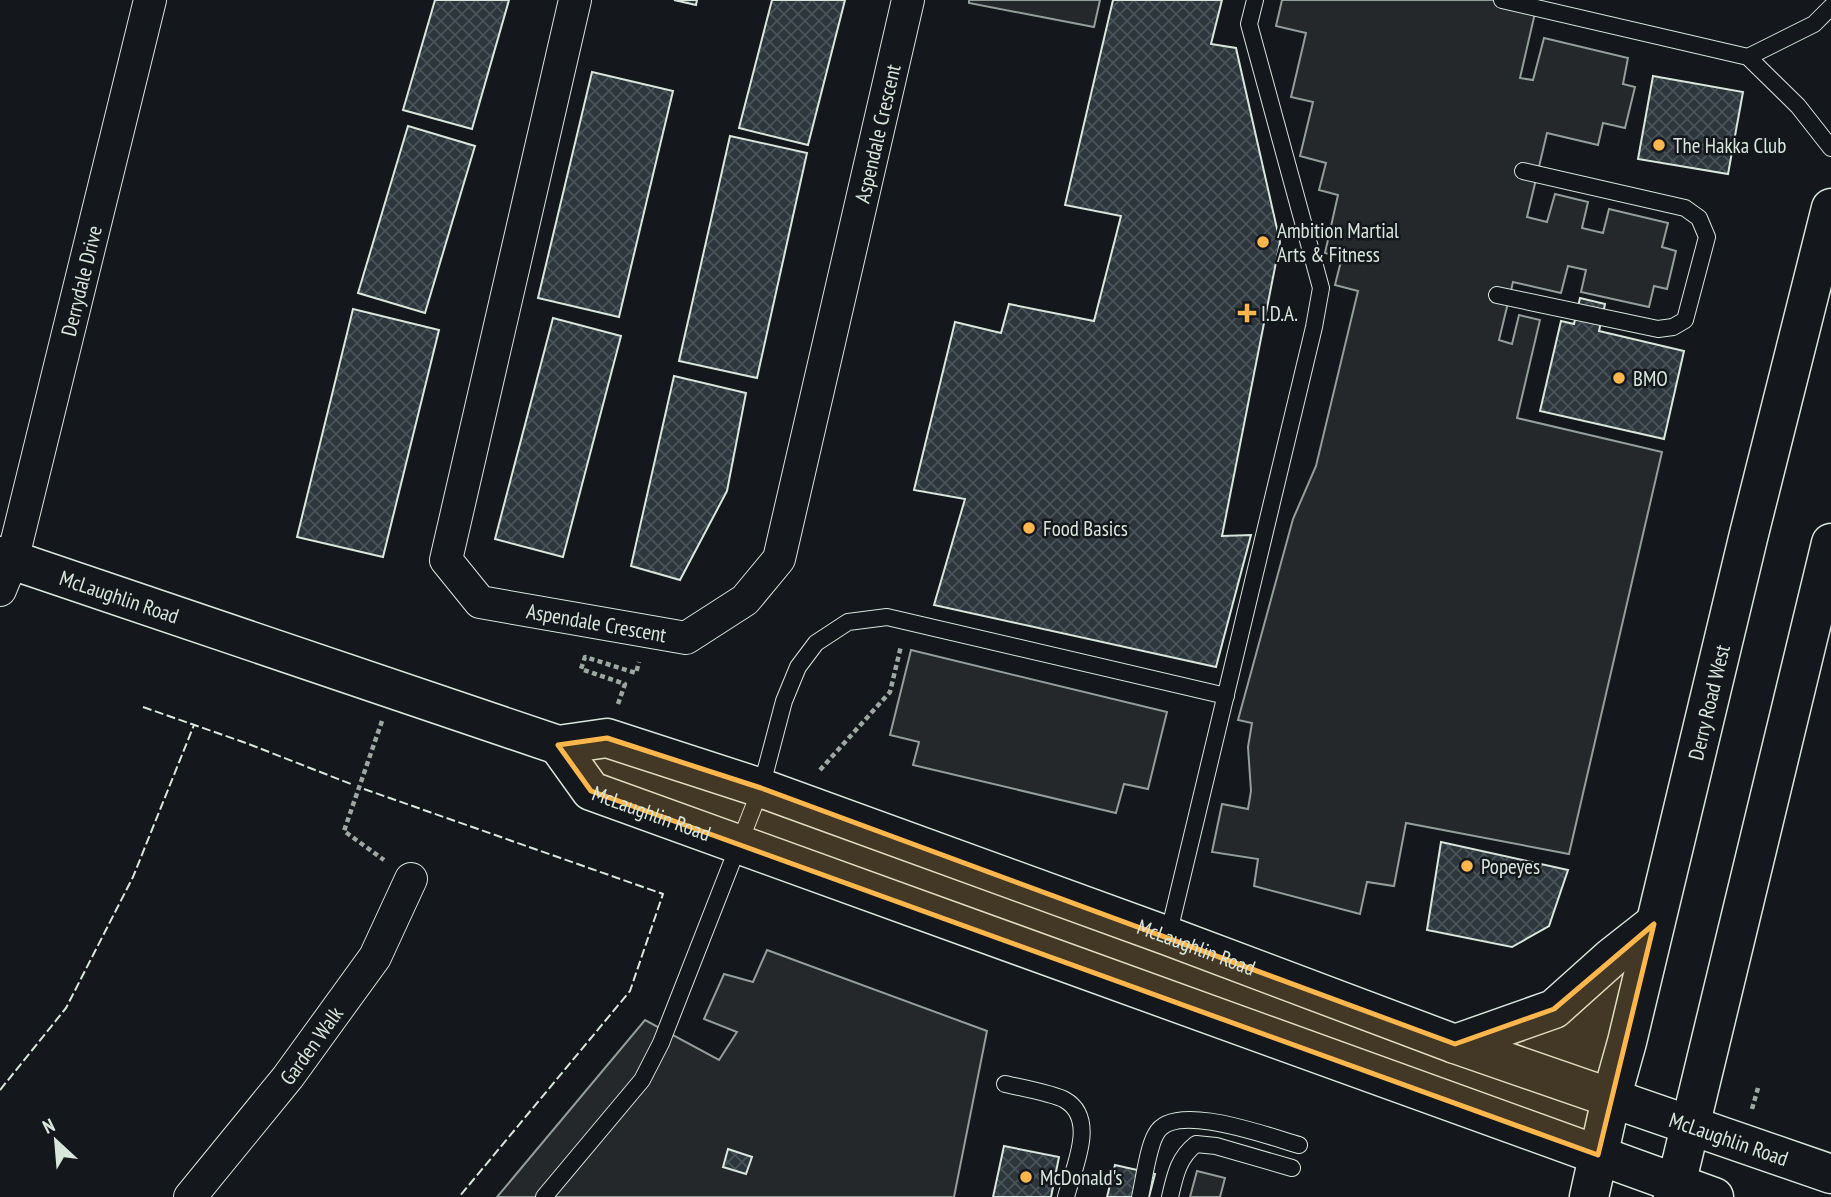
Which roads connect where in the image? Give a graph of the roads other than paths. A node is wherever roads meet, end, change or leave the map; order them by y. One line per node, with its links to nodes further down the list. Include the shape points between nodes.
1 (150, 0): 13 (street, Derrydale Drive)
2 (575, 0): 3 (street, Aspendale Crescent, via 446,560 480,603 686,638 745,600 779,559)
3 (908, 0)
4 (1255, 0): 14 (lane, via 1250,24 1321,288)
5 (1502, 0): 7 (lane)
6 (1831, 7): 7 (lane, via 1814,24)
7 (1748, 57): 8 (lane, via 1798,106)
8 (1831, 148)
9 (1522, 172): 11 (lane, via 1685,208 1699,218 1707,237 1685,320 1673,327 1658,329)
10 (1831, 208): 19 (street, Derry Road West)
11 (1497, 295)
12 (1831, 543): 24 (street)
13 (4, 569): 15 (street, McLaughlin Road)
14 (1226, 696): 16 (lane, via 887,617 848,622 816,643 798,667); 20 (lane)
15 (558, 745): 16 (street, McLaughlin Road, via 607,738); 17 (street, McLaughlin Road, via 591,791)
16 (761, 788): 17 (lane); 20 (street, McLaughlin Road)
17 (739, 845): 26 (street, McLaughlin Road); 31 (lane, via 642,1080)
18 (411, 879): 30 (street, Garden Walk, via 375,957 288,1077)
19 (1654, 924): 21 (street, via 1554,1009); 23 (street, Derry Road West)
20 (1168, 936): 21 (street, McLaughlin Road)
21 (1455, 1044): 23 (street, McLaughlin Road)
22 (1005, 1084): 32 (lane, via 1065,1100 1080,1118 1082,1135)
23 (1611, 1099): 24 (street, McLaughlin Road); 26 (street, Derry Road West)
24 (1691, 1125): 28 (street, McLaughlin Road); 29 (street)
25 (1299, 1145): 33 (lane, via 1212,1122 1173,1119 1156,1132)
26 (1598, 1155): 29 (street, McLaughlin Road); 35 (street, Derry Road West)
27 (1292, 1168): 34 (lane, via 1196,1144 1177,1166)
28 (1831, 1174)
29 (1675, 1190): 36 (street, McLaughlin Road)
30 (190, 1197)
31 (544, 1197)
32 (1066, 1197)
33 (1140, 1197)
34 (1170, 1197)
35 (1589, 1197)
36 (1714, 1197)

